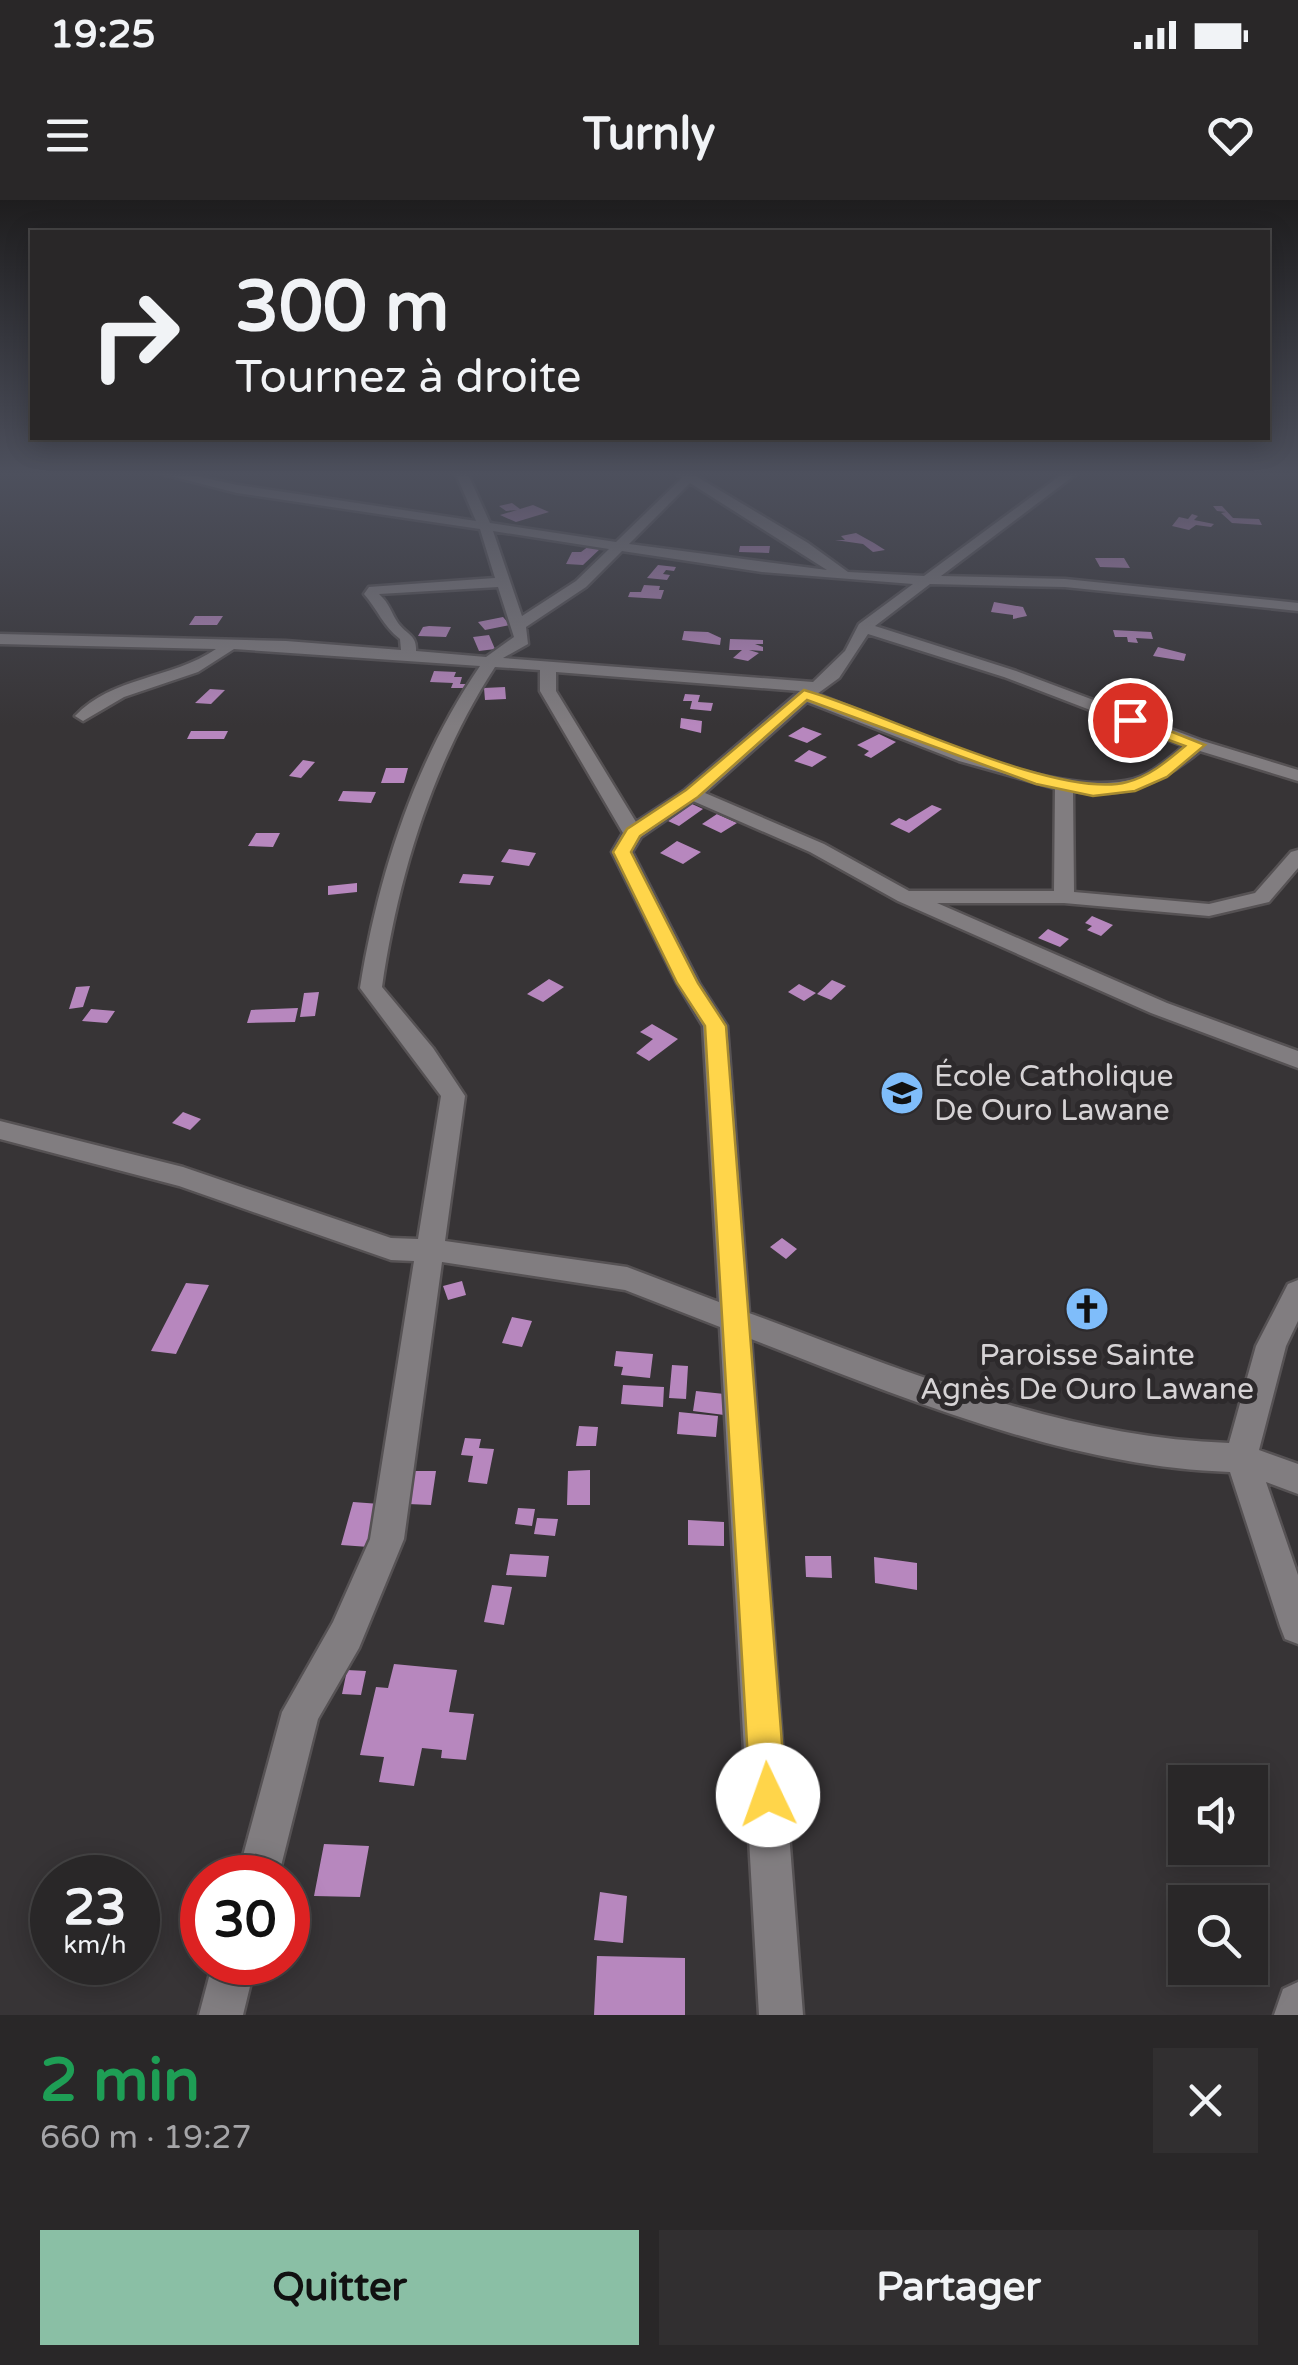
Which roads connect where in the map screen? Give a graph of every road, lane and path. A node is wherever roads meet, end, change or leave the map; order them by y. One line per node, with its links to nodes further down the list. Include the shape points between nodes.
1 (495, 557): 8 (street)
2 (609, 557): 11 (street)
3 (689, 557): 6 (street)
4 (818, 557): 6 (street)
5 (957, 557): 7 (street)
6 (844, 576): 7 (street)
7 (928, 578): 9 (street, via 1065,584); 10 (street)
8 (503, 582): 11 (street); 14 (street, via 374,590 390,624 410,644)
9 (1298, 608)
10 (864, 626): 17 (street, via 833,676); 19 (street)
11 (519, 632): 15 (street); 16 (street)
12 (0, 639): 13 (street)
13 (227, 648): 14 (street); 18 (street, via 207,665 104,698)
14 (407, 657): 15 (street)
15 (490, 661): 16 (street); 29 (street, via 444,742 410,834 375,951 371,988 432,1057 453,1096)
16 (541, 668): 17 (street); 23 (street, via 548,691)
17 (810, 691): 21 (street); 22 (street)
18 (83, 716)
19 (1197, 745): 20 (street); 21 (street, via 1162,774 1129,787 1093,791)
20 (1298, 776)
21 (1064, 785): 26 (street)
22 (692, 794): 23 (street); 25 (street, via 817,848)
23 (633, 832): 31 (street, via 622,852 715,1026)
24 (1298, 856): 26 (street, via 1262,898 1209,910)
25 (905, 897): 26 (street); 27 (street, via 1158,1008)
26 (1064, 897)
27 (1298, 1060)
28 (0, 1130): 29 (street, via 183,1178 390,1249)
29 (432, 1250): 31 (street, via 626,1279); 35 (street, via 387,1539 346,1635 302,1712)
30 (1298, 1292): 32 (street, via 1271,1346)
31 (735, 1323): 32 (street, via 1069,1435 1178,1456); 39 (street)
32 (1241, 1458): 33 (street); 34 (street)
33 (1298, 1479)
34 (1298, 1626)
35 (264, 1855)
36 (229, 1985): 38 (street)
37 (1298, 2004): 40 (street)
38 (221, 2015)
39 (781, 2015)
40 (1296, 2015)

